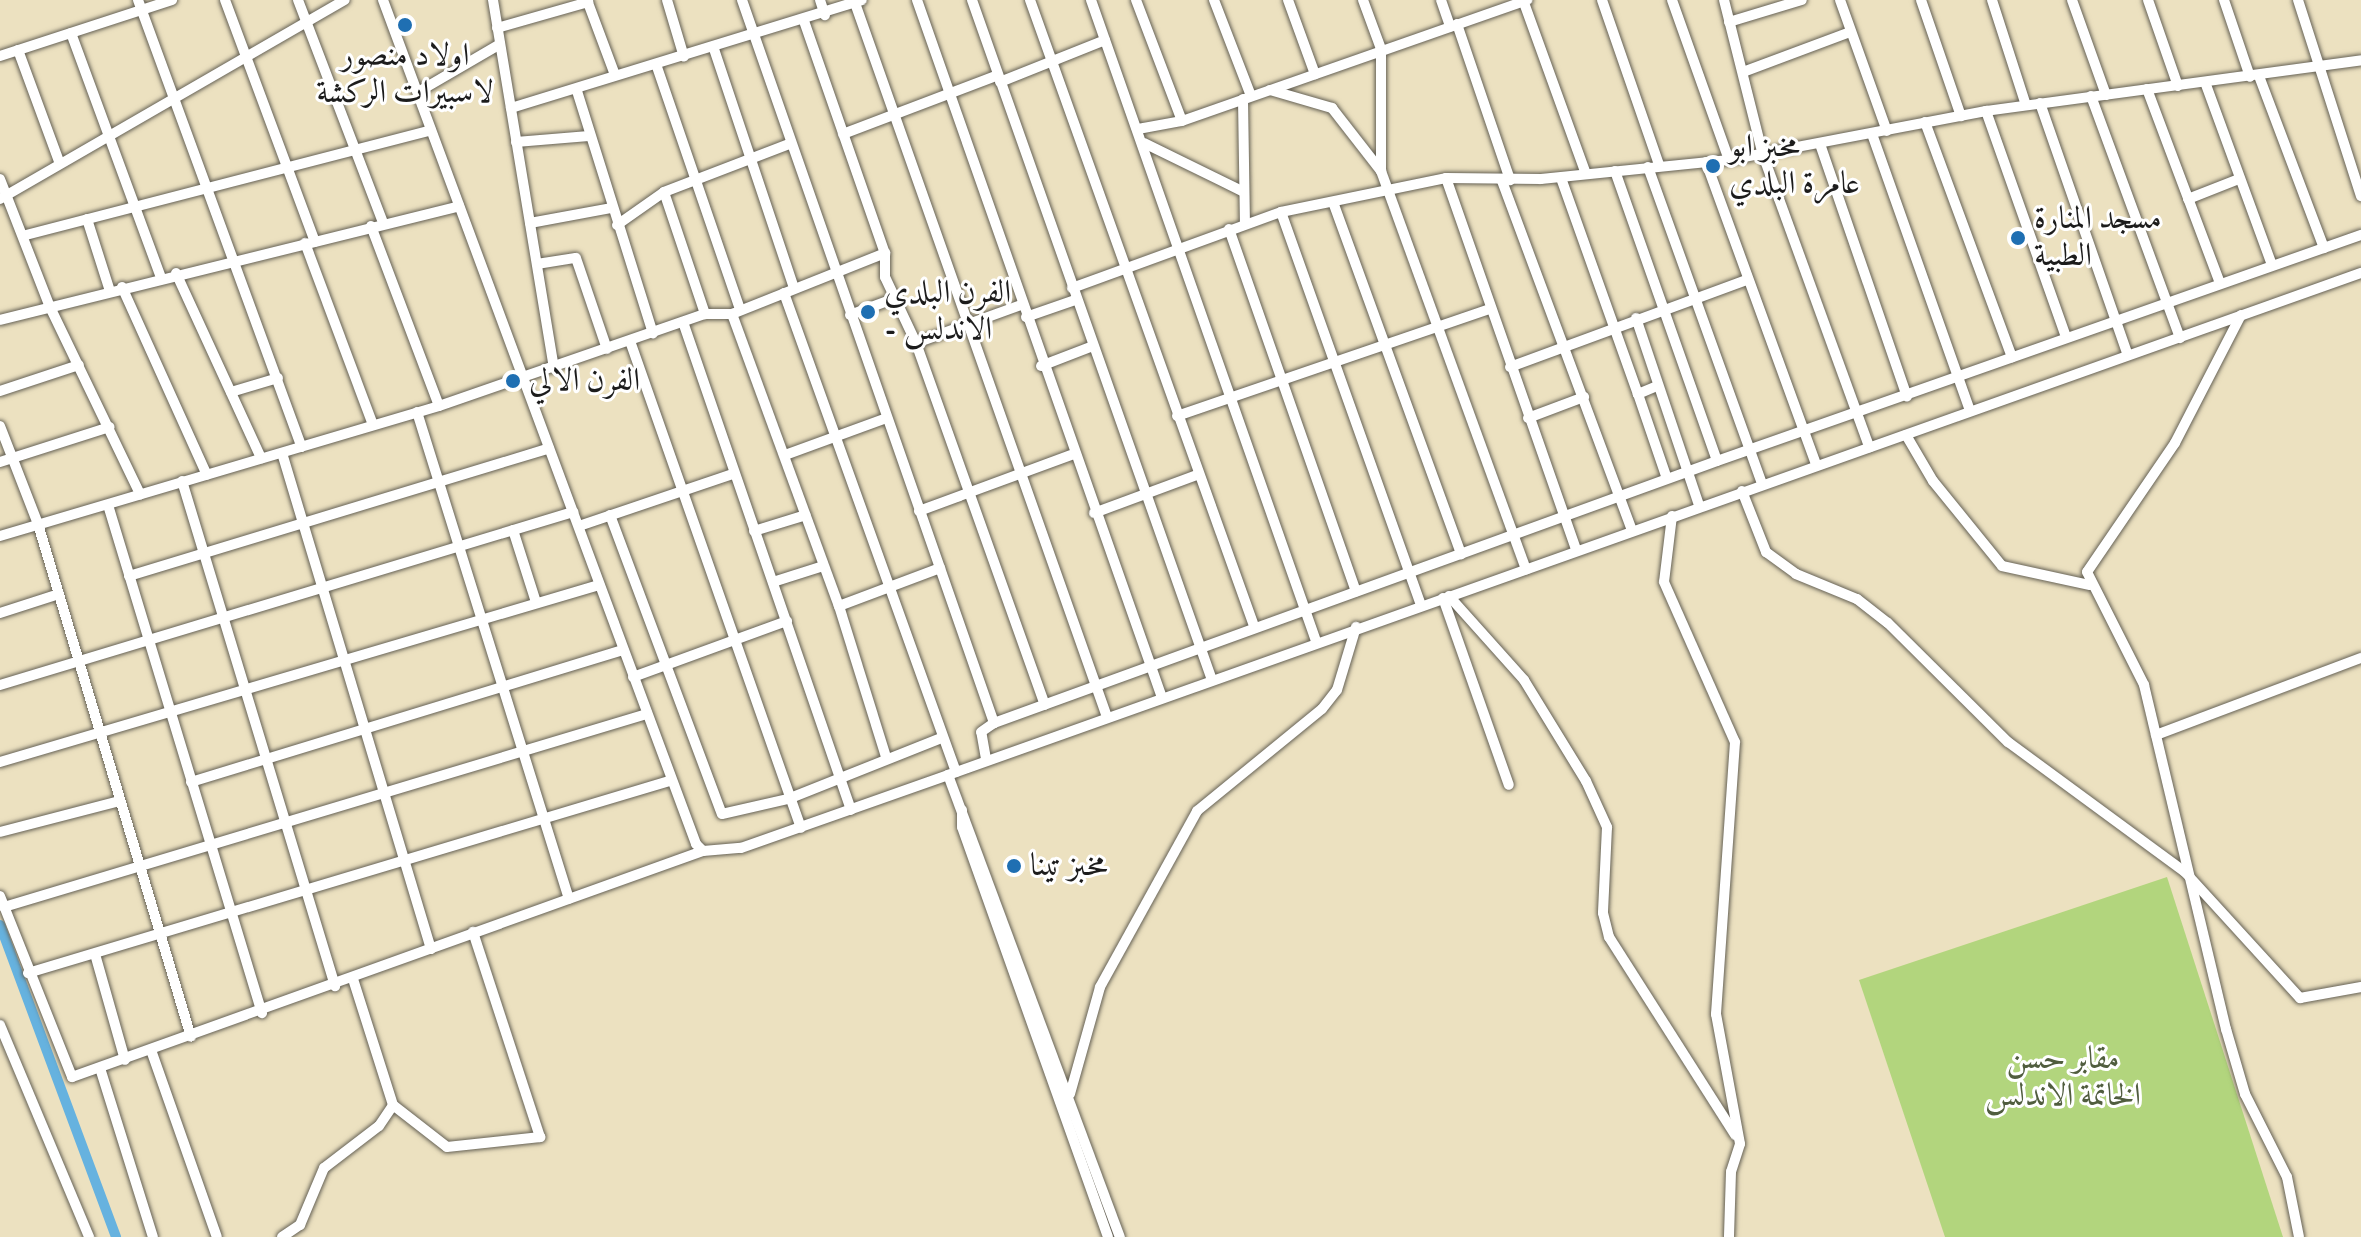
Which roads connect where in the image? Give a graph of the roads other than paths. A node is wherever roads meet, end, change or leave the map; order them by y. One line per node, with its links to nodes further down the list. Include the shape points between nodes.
1 (172, 0): 33 (street)
2 (225, 0): 49 (street)
3 (298, 0): 35 (street)
4 (345, 0): 35 (street)
5 (383, 0): 65 (street)
6 (493, 0): 39 (street)
7 (667, 0): 50 (street)
8 (742, 0): 42 (street)
9 (820, 0): 34 (street)
10 (917, 0): 66 (street)
11 (972, 0): 59 (street)
12 (1030, 0): 51 (street)
13 (1091, 0): 43 (street)
14 (1136, 0): 77 (street)
15 (1214, 0): 69 (street)
16 (1288, 0): 56 (street)
17 (1363, 0): 46 (street)
18 (1441, 0): 38 (street)
19 (1524, 0): 38 (street); 100 (street)
20 (1602, 0): 96 (street)
21 (1672, 0): 92 (street)
22 (1724, 0): 37 (street)
23 (1802, 0): 37 (street)
24 (1840, 0): 40 (street)
25 (1921, 0): 76 (street)
26 (1992, 0): 72 (street)
27 (2072, 0): 67 (street)
28 (2148, 0): 61 (street)
29 (2224, 0): 58 (street)
30 (2298, 0): 54 (street)
31 (588, 1): 39 (street); 57 (street)
32 (858, 1): 34 (street); 75 (street)
33 (140, 5): 41 (street); 70 (street)
34 (825, 15): 36 (street)
35 (307, 21): 49 (street); 90 (street)
36 (804, 21): 42 (street); 82 (street)
37 (1729, 22): 55 (street)
38 (1453, 25): 46 (street); 105 (street)
39 (497, 28): 44 (street)
40 (1850, 32): 55 (street); 81 (street)
41 (71, 33): 47 (street); 85 (street)
42 (753, 37): 45 (street); 88 (street)
43 (1105, 40): 51 (street); 79 (street)
44 (500, 44): 65 (street); 73 (street)
45 (714, 49): 50 (street); 94 (street)
46 (1381, 49): 56 (street); 98 (street)
47 (18, 50): 48 (street); 95 (street)
48 (0, 56)
49 (246, 57): 70 (street); 97 (street)
50 (684, 57): 53 (street)
51 (1051, 60): 59 (street); 135 (street)
52 (2361, 60): 54 (street)
53 (656, 64): 57 (street); 106 (street)
54 (2318, 66): 58 (street); 111 (street)
55 (1743, 72): 91 (street)
56 (1315, 74): 63 (street)
57 (615, 75): 64 (street)
58 (2254, 76): 60 (street); 129 (street)
59 (998, 79): 66 (street); 142 (street)
60 (2205, 82): 61 (street); 104 (street)
61 (2178, 86): 62 (street)
62 (2147, 89): 67 (street); 113 (street)
63 (1270, 90): 69 (street); 98 (street, via 1332,108)
64 (577, 91): 73 (street); 84 (street)
65 (418, 92): 80 (street)
66 (949, 94): 75 (street); 149 (street)
67 (2106, 95): 68 (street)
68 (2091, 96): 71 (street); 148 (street)
69 (1247, 98): 77 (street); 109 (street)
70 (172, 99): 85 (street); 107 (street)
71 (2040, 103): 72 (street); 159 (street)
72 (2026, 105): 74 (street)
73 (511, 108): 86 (street)
74 (1986, 111): 76 (street); 166 (street)
75 (897, 116): 82 (street); 162 (street)
76 (1961, 116): 78 (street)
77 (1182, 121): 79 (street)
78 (1925, 122): 81 (street); 175 (street)
79 (1138, 129): 87 (street)
80 (431, 130): 90 (street); 116 (street)
81 (1887, 131): 83 (street)
82 (843, 134): 131 (street)
83 (1872, 134): 89 (street); 182 (street)
84 (589, 136): 86 (street); 117 (street)
85 (109, 137): 95 (street); 115 (street)
86 (516, 142): 121 (street)
87 (1144, 143): 109 (street); 130 (street)
88 (789, 144): 94 (street); 136 (street)
89 (1820, 144): 91 (street); 189 (street)
90 (357, 149): 97 (street); 120 (street)
91 (1763, 155): 92 (street); 195 (street)
92 (1729, 160): 93 (street)
93 (1706, 162): 96 (street); 139 (street)
94 (750, 163): 106 (street); 144 (street)
95 (60, 164): 112 (street)
96 (1653, 166): 99 (street); 146 (street)
97 (288, 167): 107 (street); 128 (street)
98 (1381, 171): 108 (street)
99 (1615, 171): 100 (street); 153 (street)
100 (1586, 174): 102 (street)
101 (1446, 178): 105 (street); 108 (street); 151 (street)
102 (1561, 178): 105 (street); 163 (street)
103 (0, 179): 112 (street)
104 (2239, 179): 113 (street); 134 (street)
105 (1506, 180): 172 (street)
106 (694, 181): 110 (street); 152 (street)
107 (209, 187): 115 (street); 132 (street)
108 (1389, 190): 114 (street); 164 (street)
109 (1242, 191): 122 (street)
110 (664, 192): 123 (street); 154 (street)
111 (2361, 196)
112 (4, 197): 126 (street)
113 (2188, 199): 141 (street)
114 (1333, 202): 118 (street); 170 (street)
115 (138, 206): 119 (street); 138 (street)
116 (459, 206): 120 (street); 181 (street)
117 (611, 208): 121 (street); 123 (street)
118 (1281, 212): 122 (street); 176 (street)
119 (87, 219): 126 (street); 143 (street)
120 (383, 223): 124 (street)
121 (530, 223): 133 (street)
122 (1245, 224): 125 (street)
123 (617, 225): 165 (street)
124 (371, 226): 128 (street); 192 (street)
125 (1229, 229): 130 (street); 184 (street)
126 (26, 235): 150 (street)
127 (2361, 235): 129 (street)
128 (310, 242): 132 (street); 199 (street)
129 (2324, 248): 134 (street)
130 (1176, 250): 135 (street); 191 (street)
131 (885, 253): 136 (street); 145 (street, via 885,277)
132 (236, 260): 137 (street); 183 (street)
133 (537, 264): 173 (street, via 576,258); 180 (street)
134 (2272, 265): 141 (street)
135 (1123, 268): 142 (street); 196 (street)
136 (833, 270): 144 (street); 155 (street)
137 (176, 273): 138 (street); 187 (street)
138 (161, 277): 143 (street)
139 (1747, 280): 146 (street); 202 (street)
140 (2360, 280): 156 (street)
141 (2220, 283): 148 (street)
142 (1072, 288): 147 (street)
143 (116, 289): 150 (street); 220 (street)
144 (789, 290): 152 (street); 204 (street)
145 (898, 297): 155 (street); 169 (street)
146 (1697, 299): 153 (street); 208 (street)
147 (1075, 300): 157 (street); 171 (street)
148 (2166, 301): 159 (street); 167 (street)
149 (1021, 305): 157 (street); 162 (street)
150 (50, 307): 160 (street); 177 (street)
151 (1489, 309): 164 (street); 179 (street)
152 (736, 312): 154 (street); 210 (street)
153 (1662, 312): 158 (street); 214 (street)
154 (705, 314): 161 (street)
155 (850, 315): 198 (street)
156 (2241, 315): 167 (street); 260 (street, via 2175,443 2092,559)
157 (1026, 317): 178 (street)
158 (1636, 318): 163 (street); 185 (street)
159 (2116, 319): 166 (street); 174 (street)
160 (0, 320)
161 (683, 322): 165 (street); 218 (street)
162 (971, 323): 169 (street); 219 (street)
163 (1613, 326): 172 (street); 188 (street)
164 (1436, 327): 170 (street); 247 (street)
165 (653, 333): 168 (street)
166 (2066, 337): 175 (street)
167 (2180, 338): 174 (street)
168 (630, 341): 173 (street); 228 (street)
169 (916, 343): 226 (street)
170 (1386, 345): 176 (street); 252 (street)
171 (1093, 346): 178 (street); 230 (street)
172 (1562, 346): 179 (street); 190 (street)
173 (607, 349): 180 (street)
174 (2128, 355): 193 (street)
175 (2012, 357): 182 (street)
176 (1333, 363): 184 (street); 256 (street)
177 (79, 365): 186 (street); 201 (street)
178 (1041, 366): 211 (street)
179 (1510, 367): 197 (street)
180 (554, 368): 181 (street)
181 (523, 376): 192 (street); 207 (street)
182 (1959, 377): 189 (street); 193 (street)
183 (278, 378): 187 (street); 205 (street)
184 (1281, 379): 191 (street); 263 (street)
185 (1657, 386): 188 (street); 217 (street)
186 (0, 391)
187 (231, 392): 213 (street)
188 (1638, 394): 222 (street)
189 (1907, 396): 195 (street)
190 (1584, 397): 197 (street); 231 (street)
191 (1229, 398): 196 (street); 269 (street)
192 (439, 406): 194 (street)
193 (1970, 411): 203 (street)
194 (417, 412): 199 (street); 223 (street)
195 (1858, 413): 202 (street); 206 (street)
196 (1177, 416): 221 (street)
197 (1528, 418): 240 (street)
198 (884, 419): 204 (street); 234 (street)
199 (373, 425): 205 (street)
200 (0, 426): 212 (street)
201 (110, 427): 212 (street); 229 (street)
202 (1805, 432): 208 (street); 216 (street)
203 (1906, 435): 206 (street); 260 (street, via 1933,481 2002,566)
204 (833, 439): 210 (street); 262 (street)
205 (302, 447): 209 (street)
206 (1869, 447): 216 (street)
207 (549, 448): 223 (street); 235 (street)
208 (1752, 449): 214 (street); 225 (street)
209 (282, 453): 213 (street); 241 (street)
210 (785, 455): 238 (street)
211 (1071, 455): 219 (street); 236 (street)
212 (13, 458): 215 (street); 242 (street)
213 (261, 458): 220 (street)
214 (1717, 461): 217 (street)
215 (0, 462)
216 (1816, 465): 225 (street)
217 (1686, 469): 222 (street); 233 (street)
218 (733, 474): 228 (street); 245 (street)
219 (1023, 474): 226 (street); 290 (street)
220 (207, 475): 224 (street)
221 (1197, 475): 230 (street); 274 (street)
222 (1666, 476): 231 (street)
223 (440, 480): 241 (street); 249 (street)
224 (182, 481): 229 (street); 251 (street)
225 (1762, 484): 227 (street)
226 (971, 491): 234 (street); 293 (street)
227 (1742, 491): 233 (street); 325 (street, via 1766,552 1796,574 1857,599 2008,742)
228 (679, 492): 237 (street); 276 (street)
229 (140, 494): 232 (street)
230 (1146, 495): 236 (street); 279 (street)
231 (1621, 498): 240 (street); 246 (street)
232 (108, 505): 242 (street); 257 (street)
233 (1699, 505): 239 (street)
234 (919, 511): 254 (street)
235 (573, 512): 243 (street); 244 (street)
236 (1094, 513): 285 (street)
237 (610, 515): 243 (street); 284 (street)
238 (806, 515): 245 (street); 253 (street)
239 (1672, 516): 246 (street); 346 (street, via 1664,582 1735,742 1716,1014)
240 (1565, 517): 247 (street); 250 (street)
241 (302, 520): 251 (street); 261 (street)
242 (38, 524): 248 (street); 264 (street)
243 (579, 526): 259 (street)
244 (513, 530): 249 (street); 266 (street)
245 (754, 531): 258 (street)
246 (1632, 531): 250 (street)
247 (1514, 535): 252 (street); 255 (street)
248 (0, 536)
249 (461, 547): 261 (street); 271 (street)
250 (1576, 550): 255 (street)
251 (204, 554): 257 (street); 272 (street)
252 (1461, 554): 256 (street)
253 (823, 566): 258 (street); 268 (street)
254 (940, 568): 262 (street); 297 (street)
255 (1526, 569): 265 (street)
256 (1410, 573): 263 (street); 267 (street)
257 (129, 576): 277 (street)
258 (773, 582): 273 (street)
259 (599, 585): 266 (street); 280 (street)
260 (2090, 585): 300 (street, via 2127,644)
261 (322, 589): 272 (street); 281 (street)
262 (886, 590): 268 (street); 301 (street)
263 (1356, 591): 269 (street)
264 (59, 594): 270 (street); 283 (street)
265 (1446, 597): 267 (street); 311 (street); 346 (street, via 1524,680 1586,781 1607,827 1603,913 1609,937)
266 (536, 602): 271 (street)
267 (1421, 605): 275 (street)
268 (839, 606): 303 (street)
269 (1303, 608): 274 (street); 278 (street)
270 (0, 613)
271 (480, 617): 281 (street); 288 (street)
272 (225, 619): 277 (street); 291 (street)
273 (787, 621): 276 (street); 308 (street)
274 (1254, 626): 279 (street)
275 (1356, 627): 278 (street); 344 (street, via 1337,690 1322,709 1197,811 1100,987)
276 (733, 640): 284 (street); 313 (street)
277 (148, 641): 283 (street); 294 (street)
278 (1316, 641): 287 (street)
279 (1201, 645): 285 (street); 287 (street)
280 (623, 650): 286 (street); 288 (street)
281 (341, 656): 291 (street); 298 (street)
282 (2361, 658): 300 (street)
283 (81, 661): 289 (street); 299 (street)
284 (666, 665): 286 (street); 313 (street, via 717,809 729,814)
285 (1151, 665): 290 (street); 292 (street)
286 (633, 677): 295 (street)
287 (1211, 677): 292 (street)
288 (499, 684): 298 (street); 302 (street)
289 (0, 685)
290 (1097, 686): 293 (street); 296 (street)
291 (246, 688): 294 (street); 304 (street)
292 (1161, 695): 296 (street)
293 (1045, 705): 297 (street)
294 (170, 711): 299 (street); 310 (street)
295 (647, 714): 302 (street); 309 (street)
296 (1106, 714): 305 (street)
297 (994, 723): 305 (street, via 981,732)
298 (361, 727): 304 (street); 312 (street)
299 (102, 731): 306 (street); 314 (street)
300 (2156, 735): 325 (street)
301 (941, 738): 303 (street); 307 (street)
302 (520, 751): 312 (street); 317 (street)
303 (886, 757): 308 (street)
304 (267, 758): 310 (street); 318 (street)
305 (986, 759): 307 (street)
306 (0, 762)
307 (952, 773): 315 (street); 316 (street)
308 (841, 780): 313 (street); 315 (street)
309 (669, 781): 317 (street); 322 (street)
310 (191, 782): 321 (street)
311 (1509, 785)
312 (380, 794): 318 (street); 323 (street)
313 (788, 799): 319 (street)
314 (120, 801): 320 (street); 324 (street)
315 (851, 810): 319 (street)
316 (962, 810): 344 (street); 351 (street, via 962,827)
317 (540, 819): 323 (street); 327 (street)
318 (287, 823): 321 (street); 326 (street)
319 (801, 828): 322 (street)
320 (0, 832)
321 (211, 846): 324 (street); 329 (street)
322 (703, 851): 327 (street)
323 (401, 857): 326 (street); 332 (street)
324 (141, 868): 328 (street); 330 (street)
325 (2185, 872): 337 (street, via 2300,998); 354 (street, via 2245,1094 2287,1177)
326 (306, 887): 329 (street); 336 (street)
327 (569, 899): 331 (street)
328 (2, 901): 334 (street)
329 (230, 910): 330 (street); 338 (street)
330 (158, 931): 333 (street); 340 (street)
331 (473, 932): 332 (street); 345 (street, via 540,1137 447,1147)
332 (431, 949): 335 (street)
333 (95, 954): 334 (street); 342 (street)
334 (28, 973): 343 (street, via 67,1073)
335 (353, 979): 336 (street); 345 (street)
336 (335, 986): 338 (street)
337 (2361, 987)
338 (262, 1013): 340 (street)
339 (0, 1025): 347 (street)
340 (191, 1037): 341 (street)
341 (151, 1050): 342 (street); 349 (street)
342 (125, 1060): 343 (street)
343 (100, 1068): 348 (street)
344 (1069, 1096): 352 (street)
345 (393, 1105): 350 (street, via 379,1126 324,1168 300,1225)
346 (1740, 1144): 353 (street, via 1731,1172)
347 (89, 1237)
348 (153, 1237)
349 (217, 1237)
350 (282, 1237)
351 (1108, 1237)
352 (1120, 1237)
353 (1729, 1237)
354 (2299, 1237)

